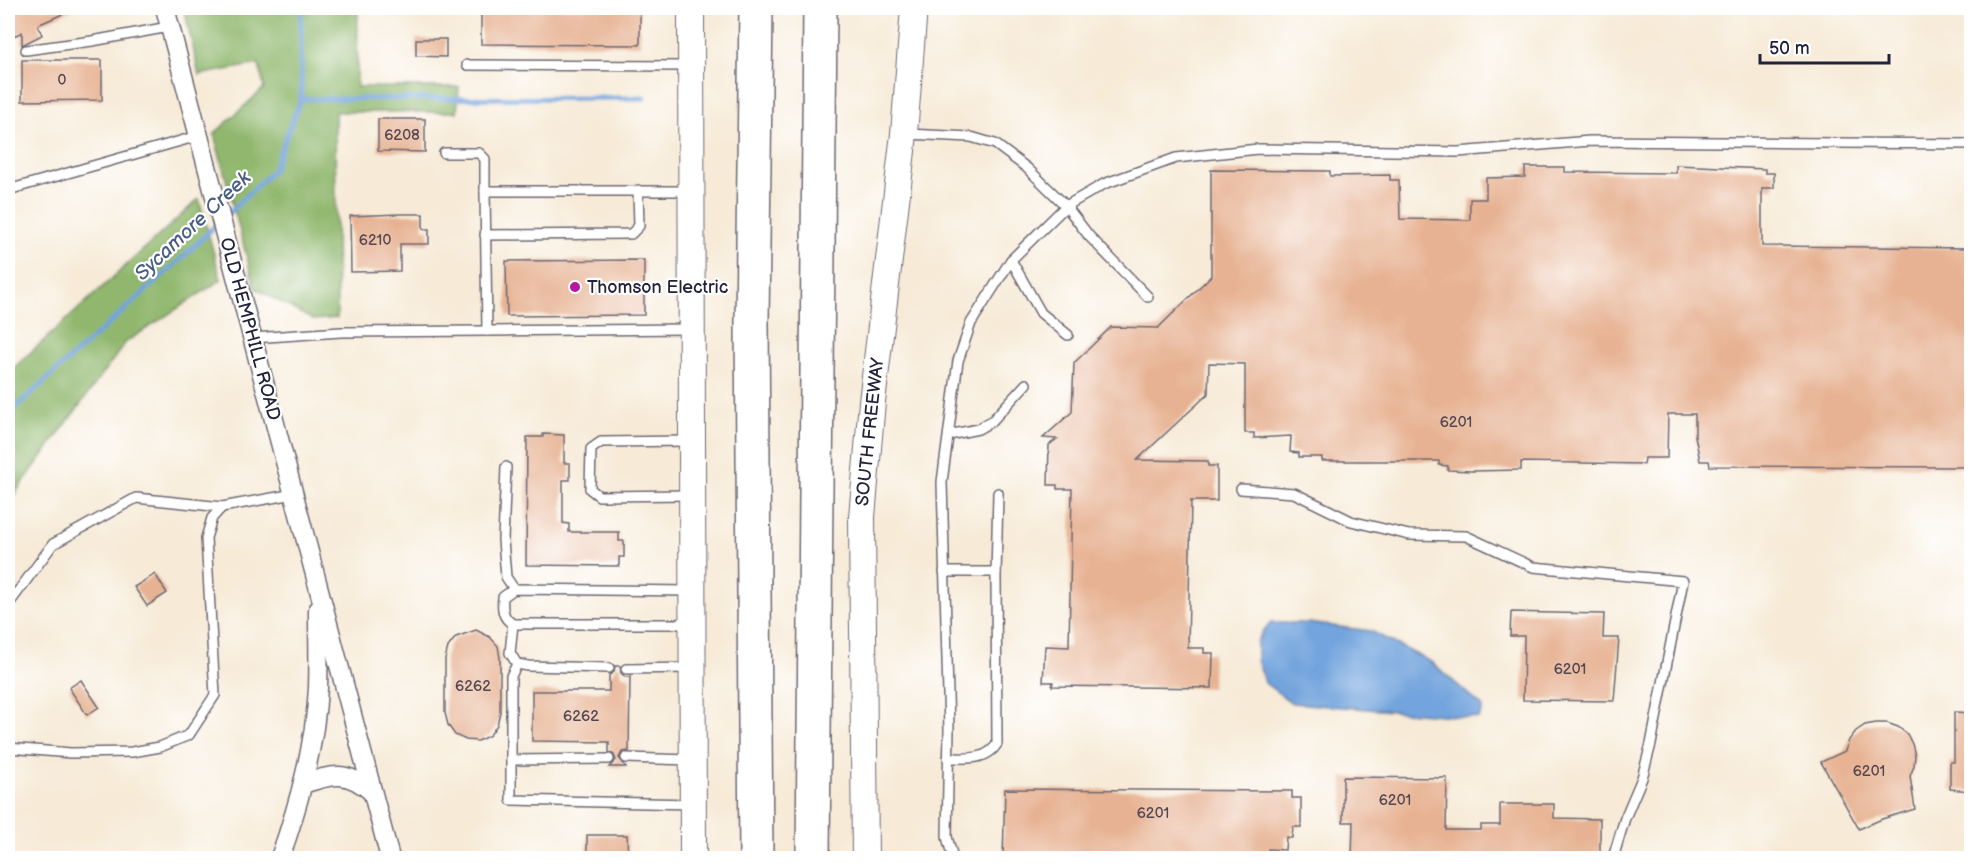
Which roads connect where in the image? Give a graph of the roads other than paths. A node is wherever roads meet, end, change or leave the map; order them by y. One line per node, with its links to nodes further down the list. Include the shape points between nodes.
1 (165, 8): 6 (street, OLD HEMPHILL ROAD)
2 (692, 8): 9 (main road)
3 (756, 8): 59 (highway, via 752,322)
4 (820, 8): 60 (highway)
5 (914, 8): 10 (main road, SOUTH FREEWAY)
6 (170, 27): 7 (lane); 11 (street, OLD HEMPHILL ROAD)
7 (26, 50)
8 (466, 65): 9 (lane)
9 (692, 66): 17 (main road)
10 (904, 134): 18 (lane, via 971,137 995,144); 61 (main road, SOUTH FREEWAY, via 862,517)
11 (198, 136): 14 (lane); 25 (street, OLD HEMPHILL ROAD)
12 (1971, 144): 18 (lane, via 1590,141 1458,152 1258,149 1176,158 1104,184)
13 (444, 153): 16 (lane, via 479,153 485,159)
14 (8, 190)
15 (638, 190): 16 (lane); 17 (lane); 19 (lane, via 639,226 632,234)
16 (485, 191): 19 (lane)
17 (692, 191): 22 (main road)
18 (1066, 206): 20 (lane); 21 (lane)
19 (485, 235): 23 (lane)
20 (1011, 260): 24 (lane, via 1041,313); 27 (lane, via 971,323 957,361)
21 (1148, 297)
22 (693, 329): 23 (lane); 28 (main road)
23 (487, 331): 25 (lane, via 340,332)
24 (1068, 335)
25 (253, 338): 32 (street, OLD HEMPHILL ROAD)
26 (1026, 384): 27 (lane, via 992,421 978,429)
27 (949, 435): 35 (lane, via 942,482)
28 (693, 441): 33 (main road); 33 (lane, via 601,442 591,449 590,489 599,496)
29 (506, 467): 38 (lane, via 502,540 506,577)
30 (1241, 489): 63 (lane, via 1294,493 1351,521 1408,535 1466,536 1533,567 1683,581 1651,744)
31 (998, 493): 36 (lane)
32 (294, 495): 34 (lane); 37 (street, OLD HEMPHILL ROAD)
33 (693, 495): 39 (main road)
34 (222, 507): 40 (lane, via 136,498 53,544); 47 (lane, via 212,518 206,538 215,695 189,735 160,747 132,752)
35 (944, 572): 36 (lane); 50 (lane)
36 (996, 572): 50 (lane, via 997,744 992,752 980,757)
37 (317, 581): 53 (street, OLD HEMPHILL ROAD, via 318,688); 54 (street, OLD HEMPHILL ROAD)
38 (514, 589): 39 (lane); 41 (lane, via 503,597 502,609 507,621)
39 (693, 591): 42 (main road)
40 (8, 605)
41 (513, 624): 42 (lane); 43 (lane, via 510,653)
42 (693, 624): 45 (main road)
43 (517, 664): 44 (lane); 51 (lane, via 511,676)
44 (609, 668)
45 (693, 668): 46 (lane); 52 (main road)
46 (626, 669)
47 (8, 748)
48 (626, 758): 52 (lane)
49 (609, 759): 51 (lane)
50 (948, 759): 62 (lane, via 946,837)
51 (511, 760): 55 (lane, via 511,801)
52 (693, 760): 55 (main road)
53 (303, 784): 54 (street, via 345,776 358,780); 56 (street, OLD HEMPHILL ROAD)
54 (372, 792): 57 (street, OLD HEMPHILL ROAD)
55 (693, 804): 58 (main road)
56 (280, 858)
57 (390, 858)
58 (693, 858)
59 (756, 858)
60 (813, 858)
61 (865, 858)
62 (953, 858)
63 (1613, 858)

